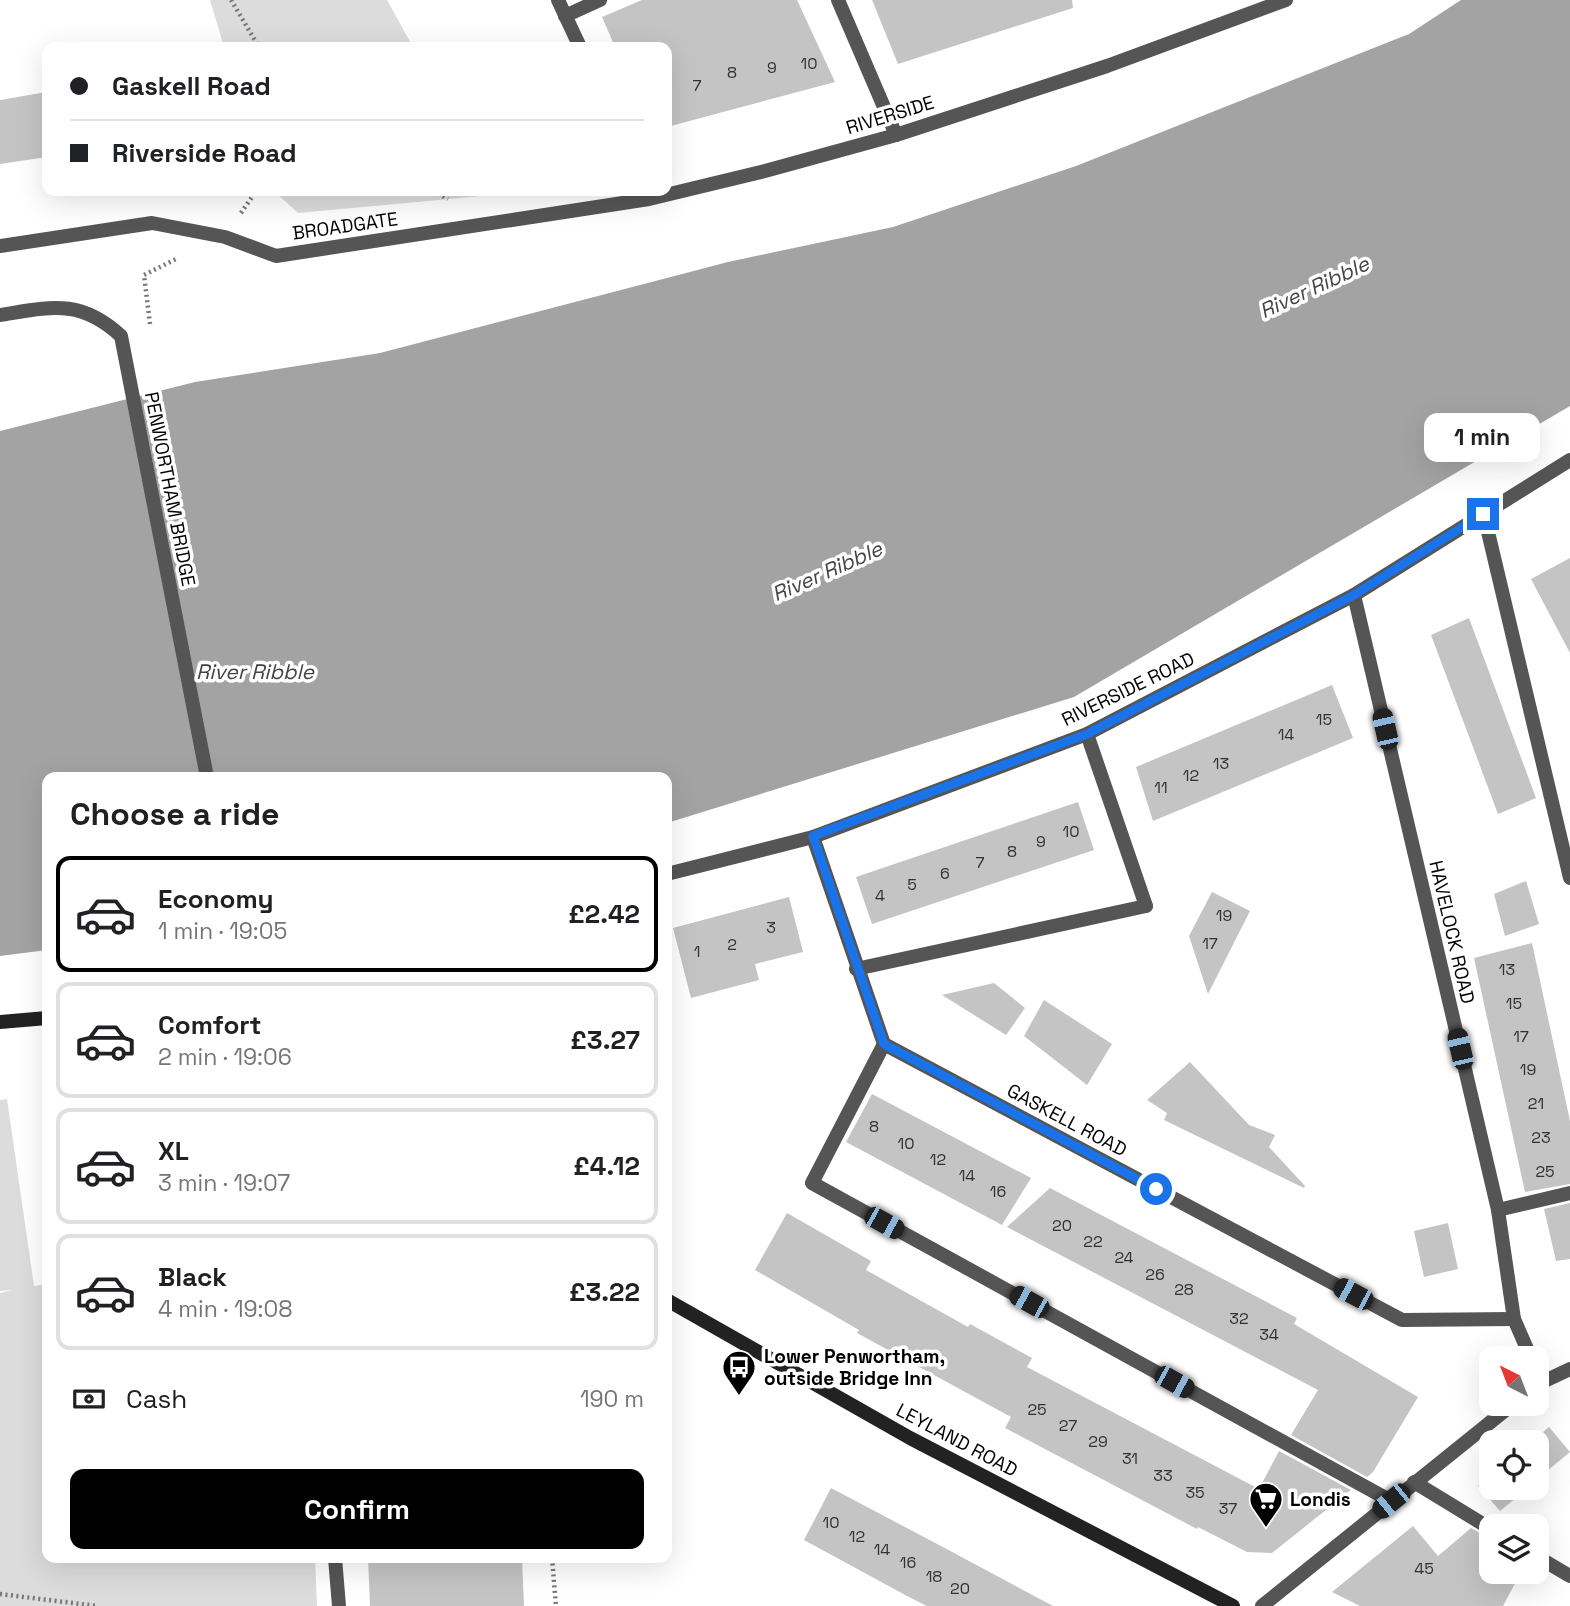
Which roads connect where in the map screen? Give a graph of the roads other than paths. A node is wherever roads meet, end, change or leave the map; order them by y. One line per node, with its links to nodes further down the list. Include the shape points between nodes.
1 (558, 0): 5 (street)
2 (600, 0): 5 (street)
3 (838, 0): 7 (street)
4 (1286, 0): 7 (street, RIVERSIDE, via 1107,66)
5 (565, 16): 6 (street)
6 (578, 42)
7 (895, 135): 8 (street, RIVERSIDE)
8 (672, 189)
9 (642, 196): 10 (street, RIVERSIDE)
10 (492, 224): 11 (street, BROADGATE, via 276,256 225,237 152,223)
11 (0, 246)
12 (0, 316): 17 (street, PENWORTHAM BRIDGE, via 47,307 75,309 102,319 121,336)
13 (1570, 460): 14 (street, RIVERSIDE ROAD)
14 (1483, 514): 15 (street, RIVERSIDE ROAD); 20 (street)
15 (1354, 595): 16 (street, RIVERSIDE ROAD); 26 (street, HAVELOCK ROAD)
16 (1087, 734): 18 (street, RIVERSIDE ROAD); 21 (street, via 1146,906)
17 (206, 772)
18 (813, 836): 19 (street, RIVERSIDE ROAD); 21 (street)
19 (672, 873)
20 (1570, 878)
21 (856, 969): 24 (street)
22 (42, 1018): 23 (main road)
23 (0, 1022)
24 (884, 1044): 28 (street, GASKELL ROAD, via 1402,1320); 34 (street, via 812,1183)
25 (1570, 1193): 26 (street)
26 (1498, 1210): 28 (street, HAVELOCK ROAD)
27 (672, 1303): 40 (main road, LEYLAND ROAD, via 910,1438)
28 (1514, 1319): 29 (street, HAVELOCK ROAD)
29 (1526, 1346)
30 (1570, 1369): 31 (street)
31 (1549, 1375)
32 (1498, 1416): 33 (street)
33 (1414, 1482): 34 (street); 35 (street)
34 (1391, 1501): 41 (street)
35 (1479, 1522)
36 (335, 1563): 39 (street)
37 (1549, 1564): 38 (street)
38 (1570, 1576)
39 (339, 1606)
40 (1233, 1606)
41 (1262, 1606)

